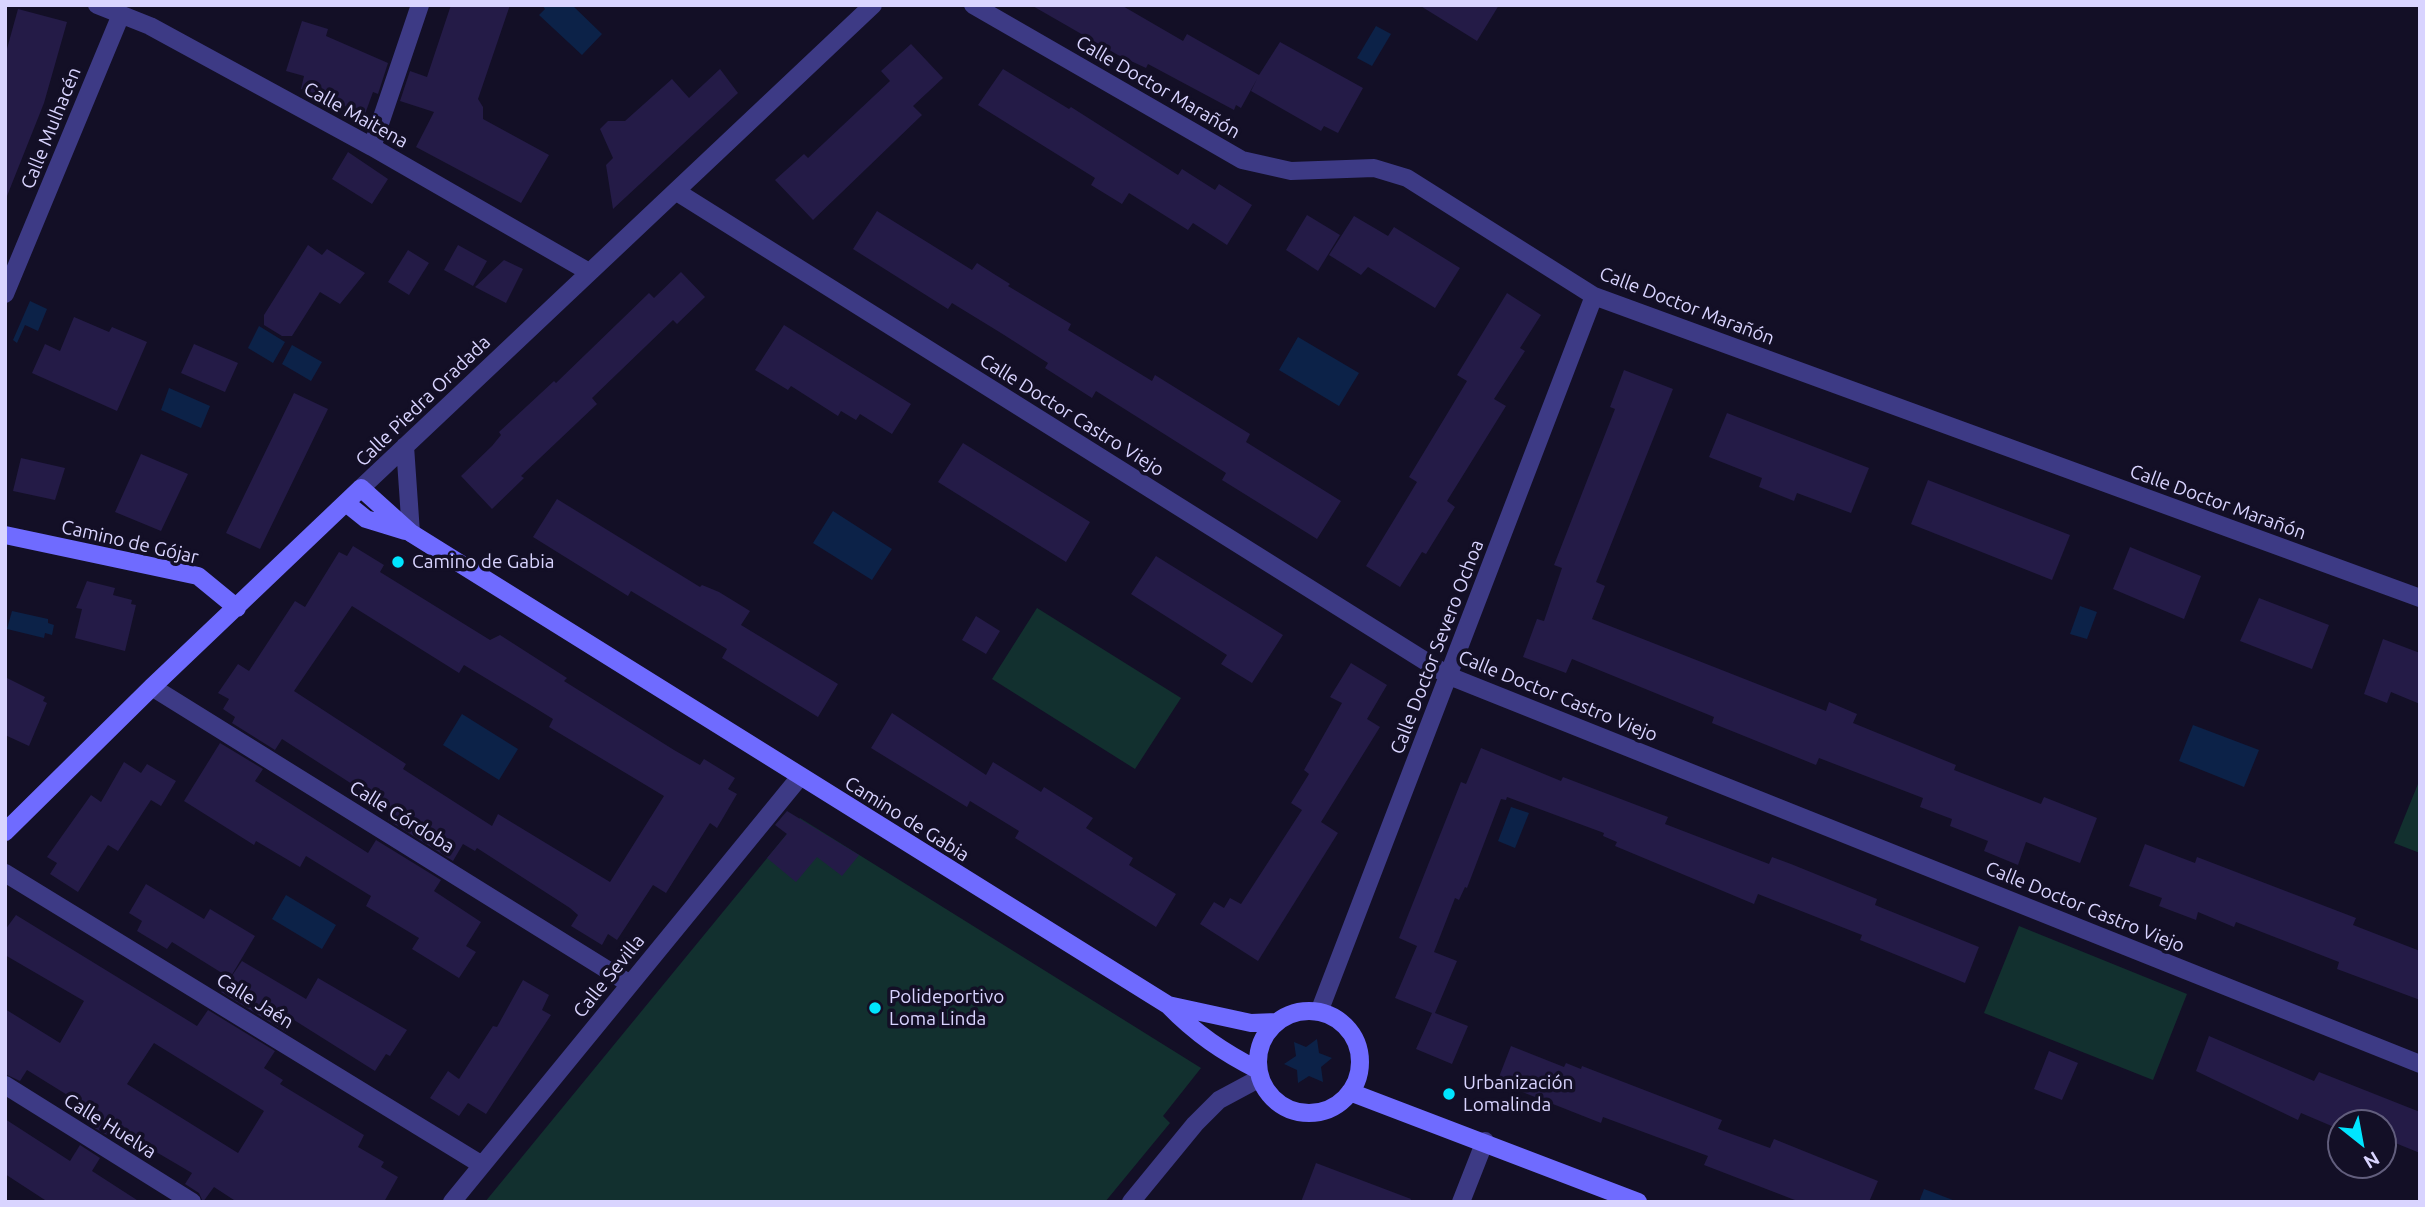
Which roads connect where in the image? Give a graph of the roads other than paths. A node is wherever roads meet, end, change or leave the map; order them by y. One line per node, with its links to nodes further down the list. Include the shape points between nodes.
1 (97, 5): 5 (street, Calle Maitena)
2 (420, 5): 6 (street)
3 (873, 5): 7 (street, Calle Piedra Oradada)
4 (973, 5): 10 (street, Calle Doctor Marañón, via 1242,160 1291,171 1374,168 1407,178)
5 (120, 17): 6 (street, Calle Maitena, via 150,26); 9 (street, Calle Mulhacén)
6 (372, 147): 8 (street, Calle Maitena)
7 (677, 192): 8 (street, Calle Piedra Oradada); 18 (street, Calle Doctor Castro Viejo)
8 (589, 272): 11 (street, Calle Piedra Oradada)
9 (5, 294)
10 (1594, 296): 16 (street, Calle Doctor Marañón); 18 (street, Calle Doctor Severo Ochoa)
11 (405, 446): 12 (street, Calle Piedra Oradada); 14 (street)
12 (361, 488): 13 (street, Calle Piedra Oradada); 14 (street, Camino de Gabia)
13 (346, 503): 14 (street, Camino de Gabia, via 366,519); 17 (street, Calle Piedra Oradada)
14 (411, 533): 20 (street, Camino de Gabia)
15 (5, 535): 17 (street, Camino de Gójar, via 198,576)
16 (2420, 598)
17 (237, 608): 19 (street, Calle Piedra Oradada)
18 (1449, 676): 25 (street, Calle Doctor Severo Ochoa); 27 (street, Calle Doctor Castro Viejo)
19 (152, 687): 21 (street, Calle Piedra Oradada); 23 (street, Calle Córdoba)
20 (799, 778): 23 (street, Calle Sevilla); 24 (street, Camino de Gabia)
21 (5, 832)
22 (5, 873): 32 (street, Calle Jaén)
23 (630, 984): 32 (street, Calle Sevilla)
24 (1168, 1005): 26 (street, Camino de Gabia, via 1251,1023); 28 (street, Camino de Gabia, via 1194,1032)
25 (1319, 1012): 26 (street, via 1290,1014); 30 (street, via 1335,1018 1357,1044 1358,1077)
26 (1277, 1022): 28 (street, via 1261,1043)
27 (2420, 1064)
28 (1259, 1074): 30 (street, via 1267,1093 1293,1111 1308,1113 1332,1107); 35 (street, via 1219,1100 1195,1124)
29 (5, 1085): 33 (street, Calle Huelva)
30 (1350, 1092): 31 (street)
31 (1485, 1141): 36 (street); 37 (street)
32 (482, 1166): 34 (street, Calle Sevilla)
33 (192, 1202)
34 (452, 1202)
35 (1131, 1202)
36 (1461, 1202)
37 (1638, 1202)

